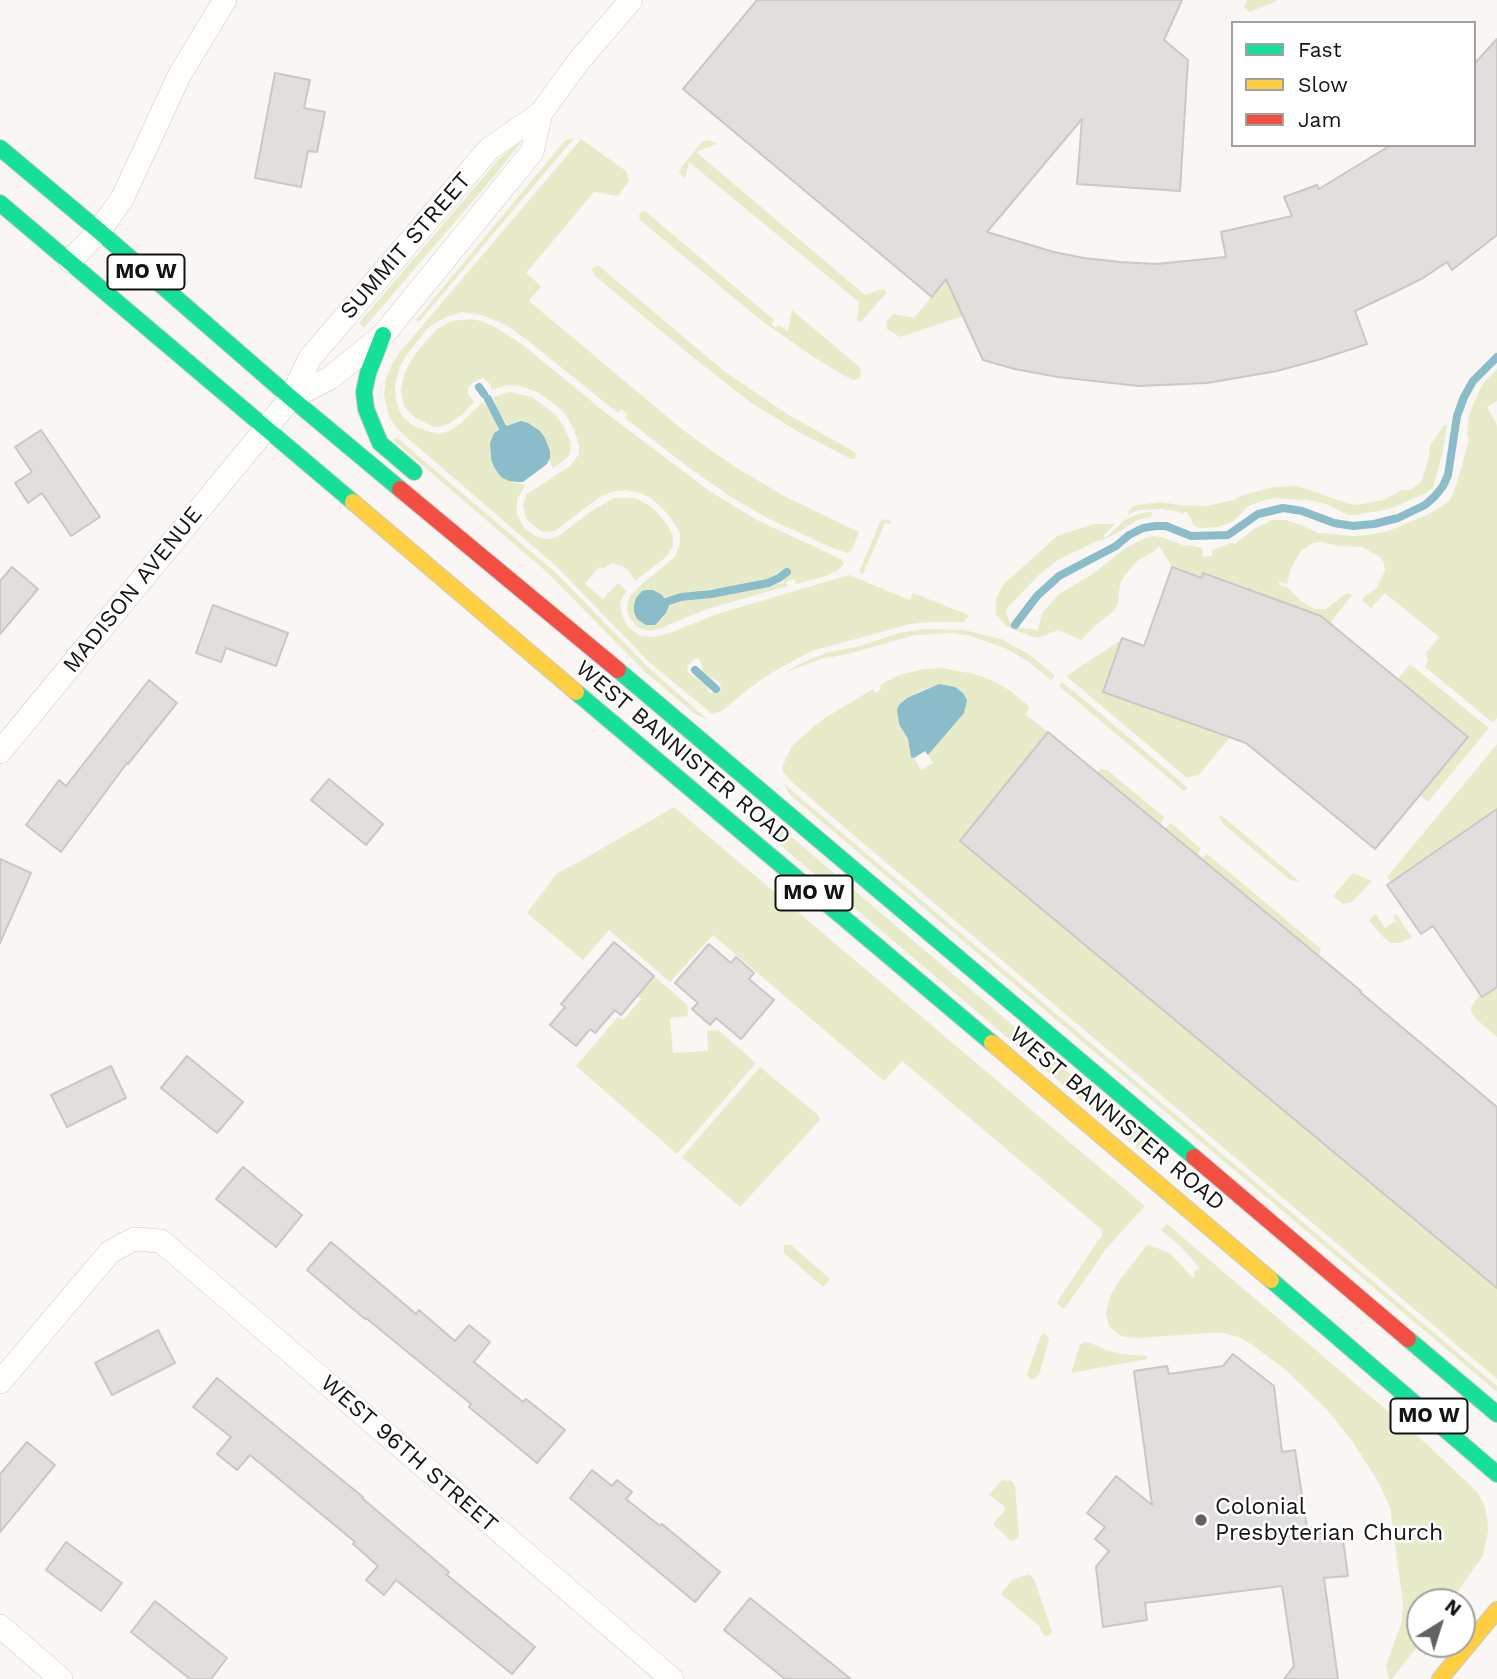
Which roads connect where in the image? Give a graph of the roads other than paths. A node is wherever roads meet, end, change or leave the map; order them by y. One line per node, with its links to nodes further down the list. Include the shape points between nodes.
1 (225, 0): 6 (street, via 180,74 122,199)
2 (631, 0): 3 (street, SUMMIT STREET)
3 (541, 113): 8 (street, SUMMIT STREET, via 532,152); 9 (street, SUMMIT STREET, via 489,149 310,358)
4 (0, 148): 6 (main road, WEST BANNISTER ROAD / MO W)
5 (0, 203): 7 (main road, WEST BANNISTER ROAD / MO W)
6 (99, 230): 7 (street); 9 (main road, WEST BANNISTER ROAD / MO W)
7 (70, 261): 10 (main road, WEST BANNISTER ROAD / MO W)
8 (383, 335): 9 (street, SUMMIT STREET, via 330,378); 11 (main road, via 368,373 366,410 380,443)
9 (291, 398): 10 (street, MADISON AVENUE); 13 (main road, WEST BANNISTER ROAD / MO W)
10 (267, 428): 14 (street, MADISON AVENUE); 17 (main road, WEST BANNISTER ROAD / MO W)
11 (423, 479)
12 (547, 591): 13 (main road)
13 (567, 628): 16 (main road, WEST BANNISTER ROAD / MO W)
14 (0, 752)
15 (0, 1382): 21 (street, WEST 96TH STREET, via 110,1252 134,1239 161,1241)
16 (1497, 1414)
17 (1497, 1474)
18 (1497, 1610): 22 (main road)
19 (0, 1626): 20 (street)
20 (61, 1679)
21 (672, 1679)
22 (1440, 1679)

